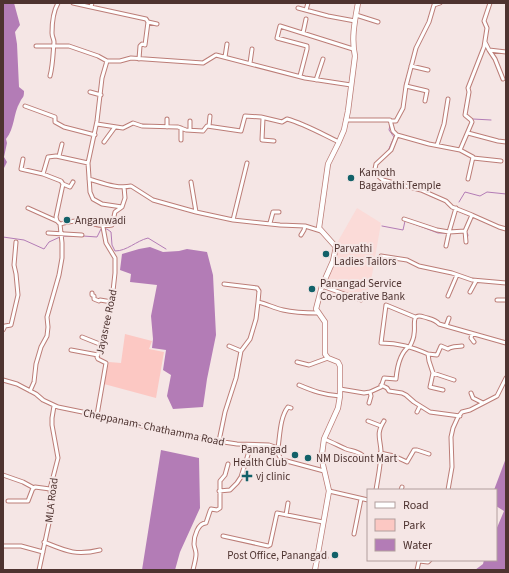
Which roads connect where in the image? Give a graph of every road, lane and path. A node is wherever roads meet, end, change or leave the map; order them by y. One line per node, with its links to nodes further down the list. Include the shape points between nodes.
1 (58, 3): 22 (street, via 53,20)
2 (73, 3): 7 (street)
3 (308, 3): 9 (street)
4 (358, 3): 11 (main road)
5 (440, 3): 32 (street, via 434,4)
6 (490, 3): 19 (street, via 484,21)
7 (92, 5): 10 (street)
8 (298, 8): 9 (street)
9 (306, 10): 14 (street)
10 (115, 12): 12 (street); 15 (street, via 146,19)
11 (356, 15): 14 (main road); 16 (street)
12 (114, 16)
13 (306, 19): 18 (street)
14 (355, 21): 24 (main road)
15 (148, 22): 17 (street); 28 (street, via 145,45 140,46)
16 (378, 22)
17 (157, 24)
18 (303, 33): 24 (street); 35 (street, via 280,26 277,38 307,46)
19 (485, 42): 25 (street); 57 (street, via 468,88 465,115 472,120)
20 (227, 44): 27 (street)
21 (36, 46): 22 (street)
22 (53, 46): 30 (street, via 69,46); 34 (street)
23 (252, 49): 31 (street)
24 (353, 49): 38 (main road, via 355,56)
25 (489, 50): 26 (street); 37 (street)
26 (506, 52)
27 (224, 57): 28 (street, via 216,55 203,63); 31 (street)
28 (139, 59): 30 (street)
29 (323, 59): 36 (street)
30 (107, 61): 41 (street)
31 (250, 63): 35 (street)
32 (411, 66): 33 (street); 39 (street)
33 (428, 70)
34 (50, 76)
35 (300, 76): 36 (street)
36 (316, 80): 38 (street)
37 (503, 80)
38 (351, 85): 48 (main road)
39 (406, 86): 43 (street, via 427,91); 50 (street, via 402,108)
40 (90, 92): 41 (street)
41 (101, 95): 51 (street)
42 (448, 99): 66 (street)
43 (425, 101)
44 (25, 106): 59 (street, via 55,117 55,122 64,127)
45 (210, 116): 52 (street)
46 (263, 118): 52 (street, via 245,116 240,131); 61 (street, via 262,140); 63 (street, via 282,122 287,119)
47 (167, 119): 54 (street)
48 (346, 120): 50 (street); 63 (main road)
49 (190, 121): 56 (street)
50 (394, 121): 58 (street, via 393,131)
51 (97, 124): 53 (street); 59 (street)
52 (209, 126): 56 (street, via 203,131)
53 (115, 127): 54 (street, via 123,128 132,123); 62 (street)
54 (167, 127): 55 (street)
55 (182, 128): 56 (street); 60 (street)
56 (190, 130)
57 (468, 133): 64 (street); 67 (street)
58 (397, 135): 66 (street); 85 (street, via 391,150 376,164 376,174 382,180 421,190)
59 (95, 136): 72 (street)
60 (181, 140)
61 (274, 141)
62 (104, 142)
63 (339, 142): 99 (main road, via 328,164 319,228)
64 (506, 142)
65 (62, 144): 68 (street)
66 (437, 146): 67 (street)
67 (460, 150): 69 (street, via 472,155)
68 (60, 156): 72 (street); 76 (street, via 48,157)
69 (473, 158): 71 (street); 78 (street)
70 (23, 159): 74 (street)
71 (501, 161)
72 (88, 163): 77 (street)
73 (247, 163): 90 (street)
74 (21, 169): 75 (street); 76 (street)
75 (19, 174)
76 (43, 174): 81 (street)
77 (89, 179): 82 (street); 83 (street, via 93,199 102,204)
78 (468, 179)
79 (73, 182): 81 (street, via 70,187)
80 (191, 182): 86 (street)
81 (63, 184): 92 (street)
82 (124, 188): 83 (street); 86 (street, via 131,186 153,200)
83 (122, 207): 97 (street, via 115,212 112,225)
84 (28, 208): 92 (street)
85 (456, 208): 88 (street); 101 (street)
86 (196, 212): 90 (street)
87 (279, 212): 93 (street, via 273,212)
88 (472, 215): 98 (street); 100 (street)
89 (404, 219): 101 (street)
90 (233, 220): 91 (street)
91 (242, 220): 93 (street); 95 (street)
92 (56, 221): 94 (street)
93 (270, 223): 96 (street)
94 (60, 224): 97 (street, via 88,222); 105 (street)
95 (241, 226)
96 (305, 226): 99 (street); 104 (street)
97 (103, 228): 121 (street, Jayasree Road, via 106,243 115,258)
98 (506, 229)
99 (321, 231): 114 (main road, via 336,247)
100 (465, 231): 101 (street); 107 (street)
101 (448, 232): 108 (street)
102 (48, 234): 105 (street)
103 (82, 235): 105 (street)
104 (301, 235)
105 (61, 236): 150 (street, via 62,258 47,317 47,336 40,347)
106 (16, 242): 127 (street, via 14,265 18,295 11,325 5,326)
107 (466, 242)
108 (446, 246)
109 (381, 256): 110 (street, via 407,260)
110 (457, 275): 111 (street); 117 (street)
111 (476, 281): 112 (street); 115 (street)
112 (506, 283)
113 (224, 284): 122 (street, via 257,288)
114 (322, 286): 118 (street); 123 (main road, via 316,308)
115 (470, 292)
116 (92, 293): 121 (street, via 94,299)
117 (448, 296)
118 (361, 300)
119 (497, 300): 120 (street)
120 (506, 300)
121 (112, 302): 132 (street, Jayasree Road)
122 (258, 302): 123 (street, via 281,310); 137 (street, via 250,339)
123 (319, 313): 140 (main road, via 325,322 325,354)
124 (415, 317): 126 (street, via 420,315); 134 (street); 134 (street, via 386,305 381,343)
125 (449, 318): 126 (street)
126 (446, 326): 128 (street)
127 (3, 330)
128 (472, 334): 130 (street); 131 (street)
129 (82, 337): 132 (street)
130 (474, 342)
131 (506, 343)
132 (102, 345): 139 (street, Jayasree Road)
133 (229, 346): 137 (street)
134 (410, 346): 138 (street); 147 (street, via 400,360 396,378 384,378)
135 (462, 346): 138 (street, via 452,346 448,349 441,346 437,355)
136 (71, 350): 139 (street)
137 (240, 351): 166 (street, via 236,378)
138 (428, 354): 142 (street)
139 (98, 355): 160 (street, Jayasree Road, via 98,359 106,363)
140 (328, 358): 141 (street, via 309,365); 148 (main road, via 338,362 340,366)
141 (298, 362)
142 (433, 373): 145 (street); 149 (street, via 430,387)
143 (506, 378): 155 (street, via 497,396)
144 (3, 380): 150 (street, Cheppanam- Chathamma Road)
145 (454, 380)
146 (299, 385): 153 (street, via 319,393)
147 (381, 385): 151 (street); 157 (street, via 389,391 406,395)
148 (340, 389): 151 (street); 153 (main road)
149 (443, 390)
150 (30, 391): 156 (street, Cheppanam- Chathamma Road)
151 (370, 392): 154 (street)
152 (472, 392): 155 (street, via 473,398)
153 (340, 396): 165 (main road, via 338,408)
154 (369, 403)
155 (483, 403): 161 (street, via 462,412)
156 (54, 406): 160 (street, Cheppanam- Chathamma Road); 176 (street, MLA Road, via 52,424 58,458)
157 (420, 406): 159 (street); 161 (street, via 430,412)
158 (291, 408): 168 (street, via 288,407 284,414)
159 (416, 412)
160 (97, 415): 166 (street, Cheppanam- Chathamma Road, via 184,436)
161 (460, 416): 178 (street, via 451,437 452,467)
162 (368, 421): 164 (street)
163 (384, 421): 164 (street)
164 (381, 426): 169 (street, via 378,437)
165 (324, 439): 171 (street); 173 (main road)
166 (219, 441): 167 (street, Cheppanam- Chathamma Road)
167 (251, 445): 168 (street, Cheppanam- Chathamma Road); 179 (street, via 237,483 230,490)
168 (278, 448): 173 (street, via 278,454 283,460)
169 (380, 453): 170 (street, via 407,462 414,450); 177 (street)
170 (429, 454)
171 (362, 455)
172 (228, 464): 179 (street, via 220,481)
173 (324, 470): 180 (main road)
174 (3, 475): 175 (street)
175 (34, 488): 176 (street); 183 (street, via 28,501)
176 (50, 489): 189 (street, MLA Road, via 49,523)
177 (376, 489)
178 (448, 489)
179 (219, 491): 198 (street, via 220,508 210,511 206,523 200,525 192,542 196,554)
180 (329, 491): 181 (street); 186 (main road)
181 (361, 498): 182 (street); 187 (street)
182 (367, 500)
183 (8, 501)
184 (288, 503): 185 (street)
185 (286, 515): 186 (street); 188 (street, via 277,513 268,546)
186 (323, 522): 193 (main road)
187 (354, 534)
188 (223, 536)
189 (44, 542): 191 (street, via 70,552 88,553); 192 (street, MLA Road)
190 (3, 546): 192 (street, via 21,546)
191 (100, 550)
192 (43, 552): 197 (street, MLA Road)
193 (318, 556): 194 (street); 199 (main road)
194 (326, 558)
195 (419, 561): 196 (street)
196 (429, 561)
197 (39, 570)
198 (193, 570)
199 (315, 570)

